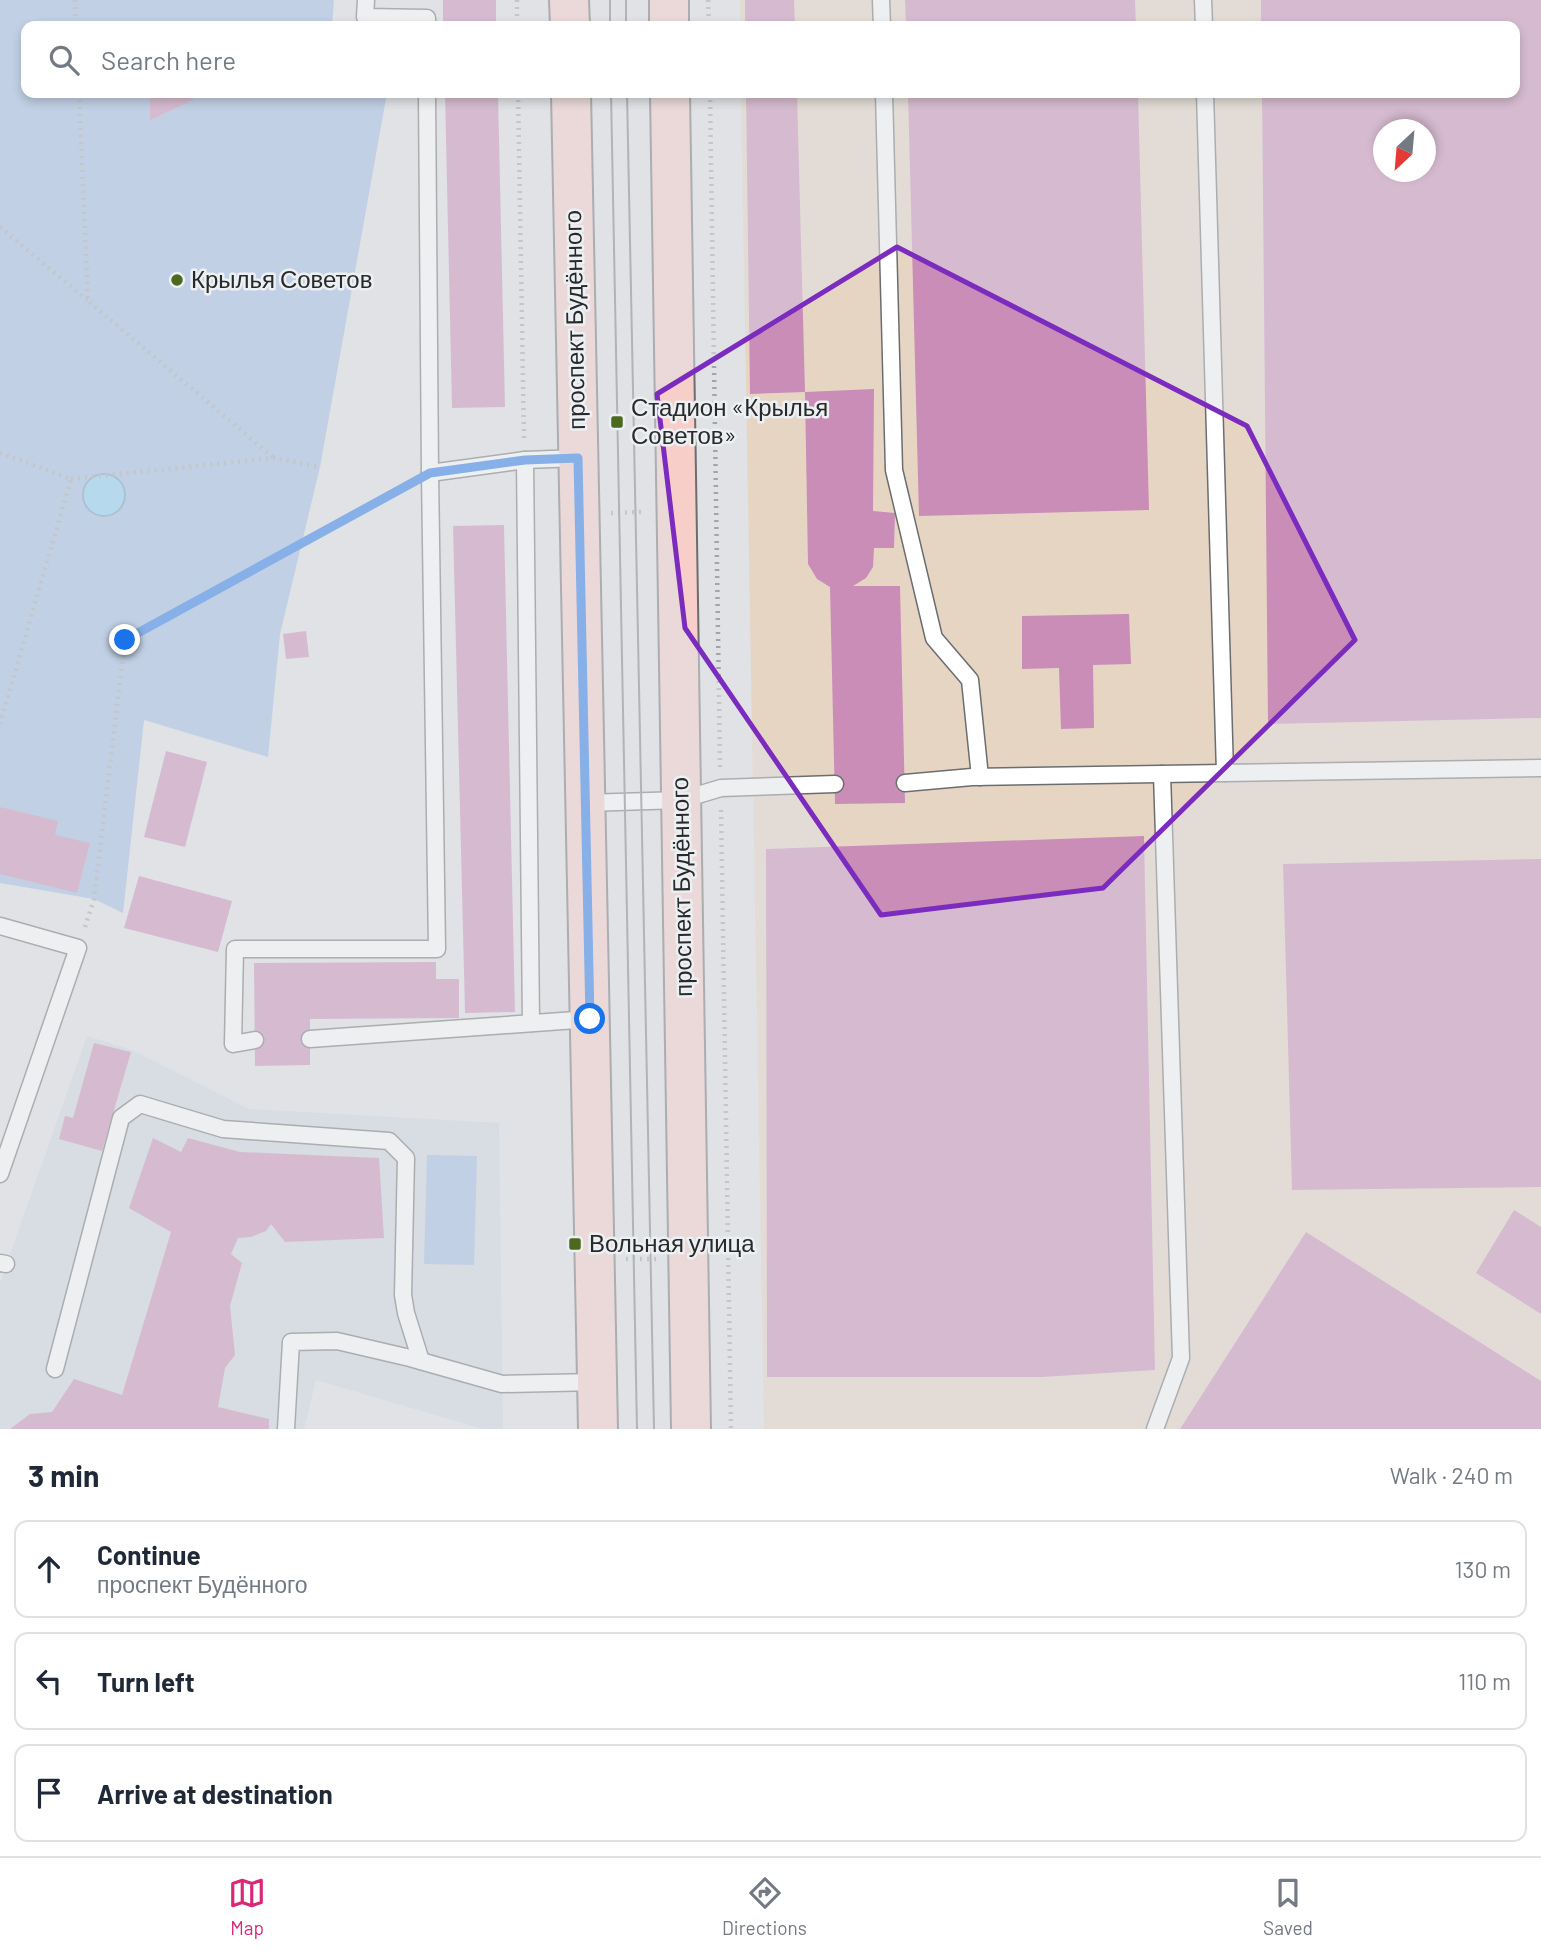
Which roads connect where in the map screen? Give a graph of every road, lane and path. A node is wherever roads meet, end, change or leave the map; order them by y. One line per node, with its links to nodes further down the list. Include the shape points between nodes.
1 (75, 0): 9 (path)
2 (366, 0): 10 (lane, via 365,17)
3 (517, 0): 11 (path)
4 (569, 0): 12 (main road)
5 (668, 0): 13 (main road)
6 (708, 0): 14 (path)
7 (881, 0): 15 (lane)
8 (1203, 0): 16 (lane)
9 (76, 21)
10 (427, 21)
11 (517, 21)
12 (570, 21)
13 (669, 21)
14 (709, 21)
15 (882, 21)
16 (1204, 21)
17 (79, 98): 26 (path)
18 (427, 98): 32 (lane)
19 (518, 98): 30 (path)
20 (571, 98): 29 (main road, проспект Будённого)
21 (670, 98): 44 (main road, проспект Будённого)
22 (710, 98): 43 (path)
23 (884, 98): 40 (lane, via 894,470 934,638 970,680)
24 (1205, 98): 38 (lane)
25 (0, 227): 26 (path)
26 (88, 301): 28 (path)
27 (0, 453): 33 (path)
28 (274, 458): 31 (path); 33 (path)
29 (578, 458): 30 (lane); 45 (main road, проспект Будённого)
30 (525, 460): 32 (lane); 49 (lane)
31 (320, 467)
32 (430, 473): 47 (path, via 125,640 94,899); 51 (lane, via 437,949 235,949 233,1044)
33 (71, 479): 36 (path)
34 (642, 512): 35 (path)
35 (608, 513)
36 (0, 724)
37 (1541, 768): 38 (lane)
38 (1225, 773): 39 (lane)
39 (1162, 774): 40 (lane); 62 (lane, via 1181,1358)
40 (980, 777): 41 (lane)
41 (905, 783)
42 (835, 784): 43 (lane)
43 (721, 788): 44 (lane); 61 (path)
44 (681, 800): 45 (lane); 60 (main road, проспект Будённого)
45 (586, 803): 48 (main road, проспект Будённого)
46 (0, 926): 47 (lane)
47 (78, 948): 52 (lane)
48 (590, 1019): 49 (lane); 57 (main road, проспект Будённого)
49 (531, 1023): 50 (lane)
50 (310, 1039)
51 (255, 1040)
52 (0, 1174)
53 (660, 1259): 54 (path)
54 (622, 1260)
55 (421, 1361): 56 (lane, via 403,1295 405,1158 389,1141 223,1129 140,1104 121,1118); 57 (lane, via 502,1384); 58 (lane, via 337,1341 291,1342)
56 (55, 1369)
57 (597, 1382): 59 (main road, проспект Будённого)
58 (286, 1429)
59 (598, 1429)
60 (691, 1429)
61 (731, 1429)
62 (1155, 1429)

